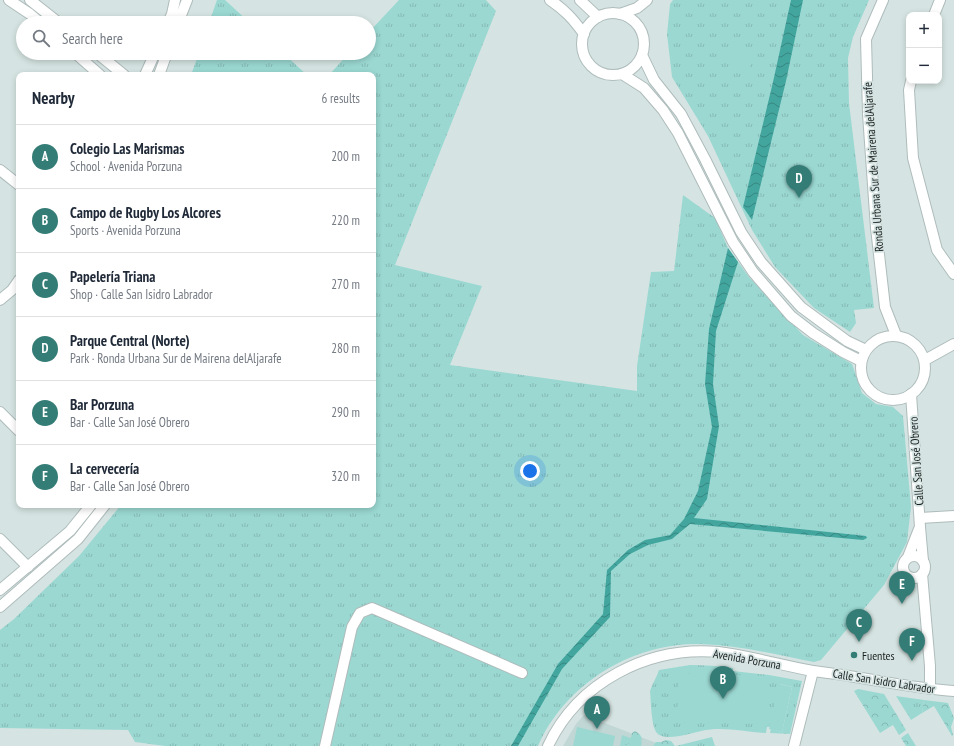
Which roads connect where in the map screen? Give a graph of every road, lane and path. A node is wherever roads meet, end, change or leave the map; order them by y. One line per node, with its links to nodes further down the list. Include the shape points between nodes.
1 (9, 0): 12 (street)
2 (30, 0): 13 (street)
3 (175, 0): 14 (street)
4 (187, 0): 15 (street)
5 (550, 0): 17 (street, via 565,11)
6 (580, 0): 16 (street)
7 (647, 0): 11 (street, via 637,8)
8 (883, 0): 34 (street, Ronda Urbana Sur de Mairena delAljarafe, via 866,39 868,114 876,228 885,307)
9 (940, 0): 10 (street)
10 (935, 12)
11 (620, 14): 16 (street, via 612,13); 18 (street, via 637,25 642,34)
12 (32, 16)
13 (50, 16)
14 (171, 16)
15 (181, 16)
16 (598, 17): 17 (street, via 587,27)
17 (584, 34): 27 (street, via 583,48 587,62 603,73)
18 (642, 55): 27 (street, via 634,66); 36 (street, via 654,80 681,114 741,232 761,262 800,308)
19 (83, 60): 23 (street)
20 (106, 60): 24 (street)
21 (152, 60): 25 (street)
22 (164, 60): 26 (street)
23 (97, 72)
24 (120, 72)
25 (146, 72)
26 (160, 72)
27 (622, 74): 38 (street, via 644,88 663,110 733,242 753,272 792,316 813,333)
28 (910, 84): 31 (street, via 913,158 936,250)
29 (0, 170): 30 (street)
30 (16, 183)
31 (954, 274)
32 (16, 293): 33 (street)
33 (0, 300)
34 (896, 335): 36 (street, via 880,337); 37 (street, via 912,341)
35 (954, 344): 37 (street)
36 (866, 350): 38 (street)
37 (925, 360): 39 (street, via 922,383)
38 (861, 361): 39 (street, via 861,376 872,393 894,400)
39 (911, 394): 45 (street, Calle San José Obrero)
40 (0, 412): 41 (street)
41 (16, 428)
42 (89, 508): 49 (street, via 70,531)
43 (103, 508): 52 (street, via 78,539)
44 (954, 516): 45 (street)
45 (920, 523): 47 (street, Calle San José Obrero); 48 (street, Calle San José Obrero)
46 (0, 539): 49 (street)
47 (908, 557): 48 (street, via 917,556); 50 (street, via 903,565 904,573 913,578)
48 (924, 561): 50 (street)
49 (28, 567): 51 (street)
50 (922, 574): 55 (street)
51 (0, 590)
52 (0, 607)
53 (813, 671): 55 (street, Calle San Isidro Labrador); 58 (street, Avenida Porzuna, via 717,652 688,652 644,661 616,674 589,692 566,717); 59 (street)
54 (522, 673): 57 (street, via 372,608 360,613 352,627)
55 (930, 689): 56 (street, Calle San Isidro Labrador)
56 (954, 691)
57 (324, 746)
58 (548, 746)
59 (794, 746)

